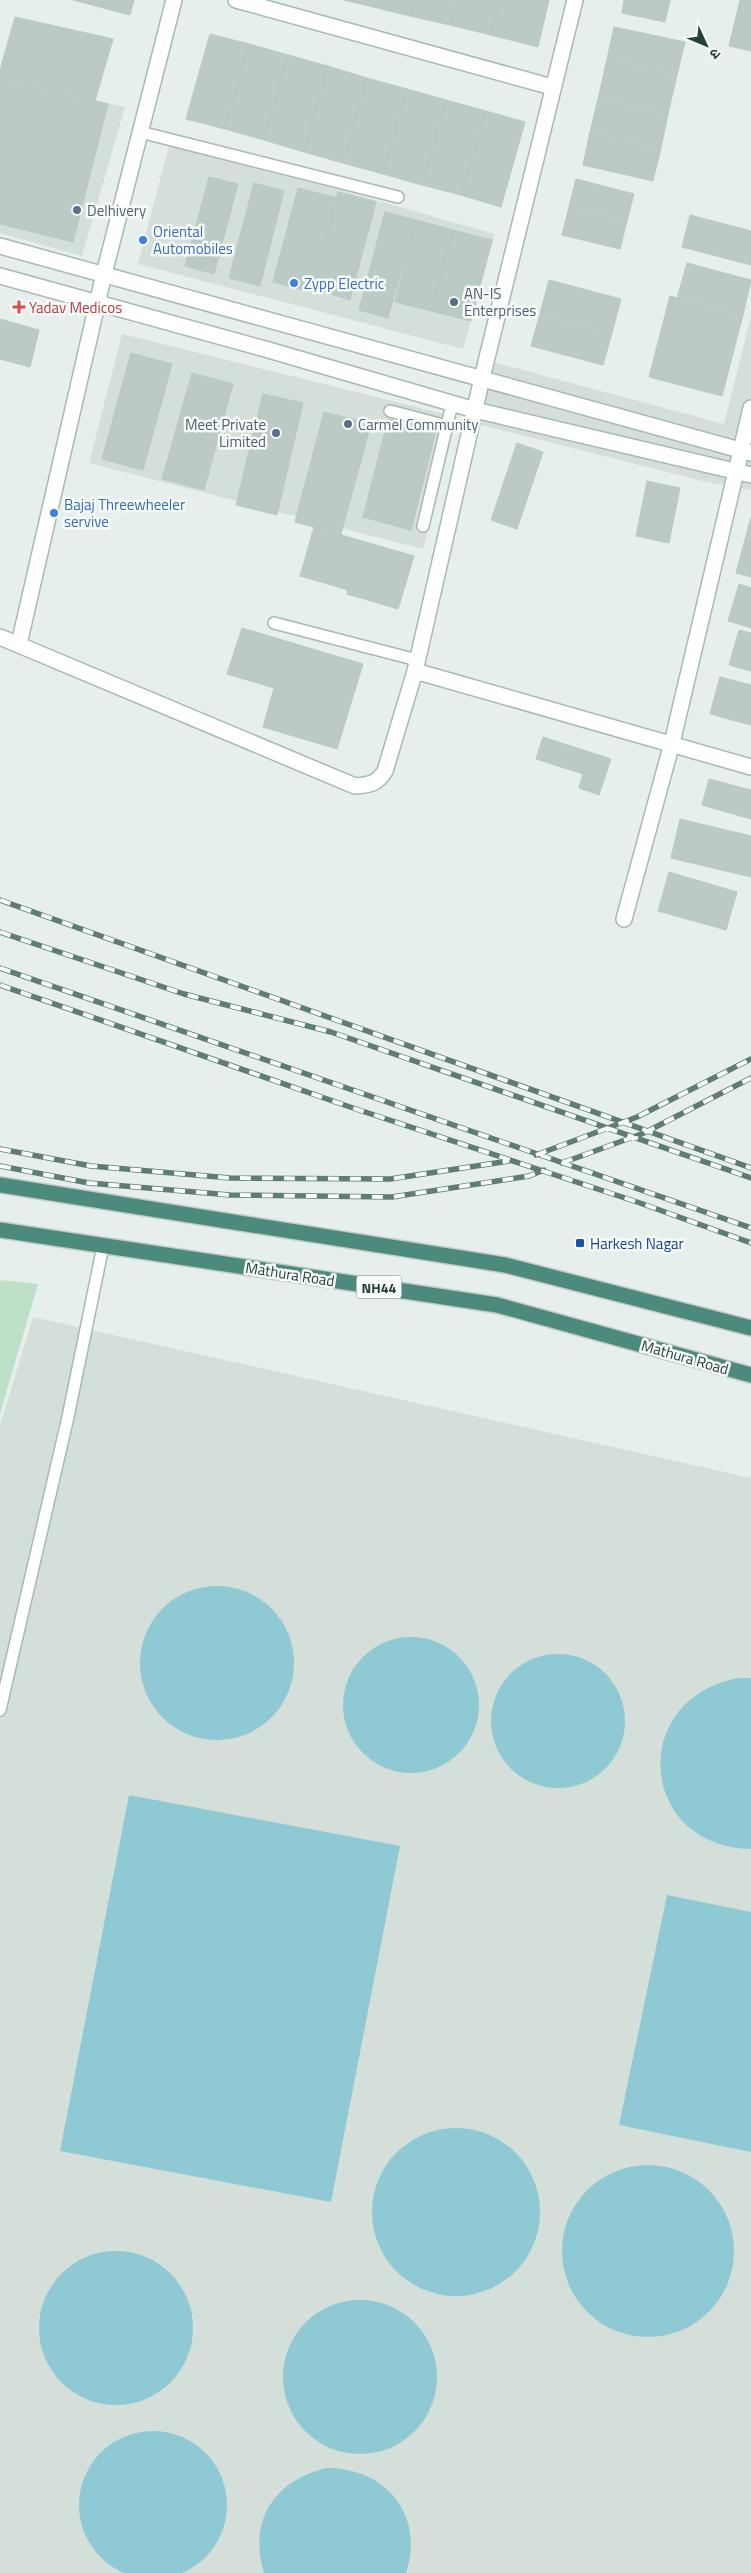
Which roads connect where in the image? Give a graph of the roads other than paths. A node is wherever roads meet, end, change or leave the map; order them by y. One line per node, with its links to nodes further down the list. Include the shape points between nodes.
1 (174, 0): 5 (street)
2 (236, 0): 4 (street)
3 (575, 0): 4 (street)
4 (552, 88): 11 (street)
5 (140, 132): 6 (lane); 8 (street)
6 (398, 197)
7 (0, 246): 8 (street)
8 (104, 274): 10 (street); 11 (street)
9 (0, 276): 10 (street)
10 (97, 303): 12 (street); 22 (street)
11 (482, 378): 14 (street); 17 (street)
12 (452, 404): 14 (street); 16 (lane)
13 (751, 408): 17 (street)
14 (475, 410): 18 (street); 23 (street)
15 (390, 411): 16 (lane)
16 (447, 426): 19 (lane)
17 (746, 452): 18 (street)
18 (744, 474): 24 (street)
19 (422, 526)
20 (274, 623): 23 (lane)
21 (0, 637): 22 (street)
22 (19, 644): 23 (street, via 355,786 369,786 385,771)
23 (416, 665): 24 (street)
24 (672, 744): 25 (street); 26 (street)
25 (751, 767)
26 (624, 918)
27 (0, 1185): 30 (highway, via 504,1265)
28 (0, 1230): 29 (highway, Mathura Road / NH44)
29 (104, 1246): 31 (highway, Mathura Road / NH44, via 497,1305); 32 (lane)
30 (751, 1328)
31 (751, 1375)
32 (0, 1710)

